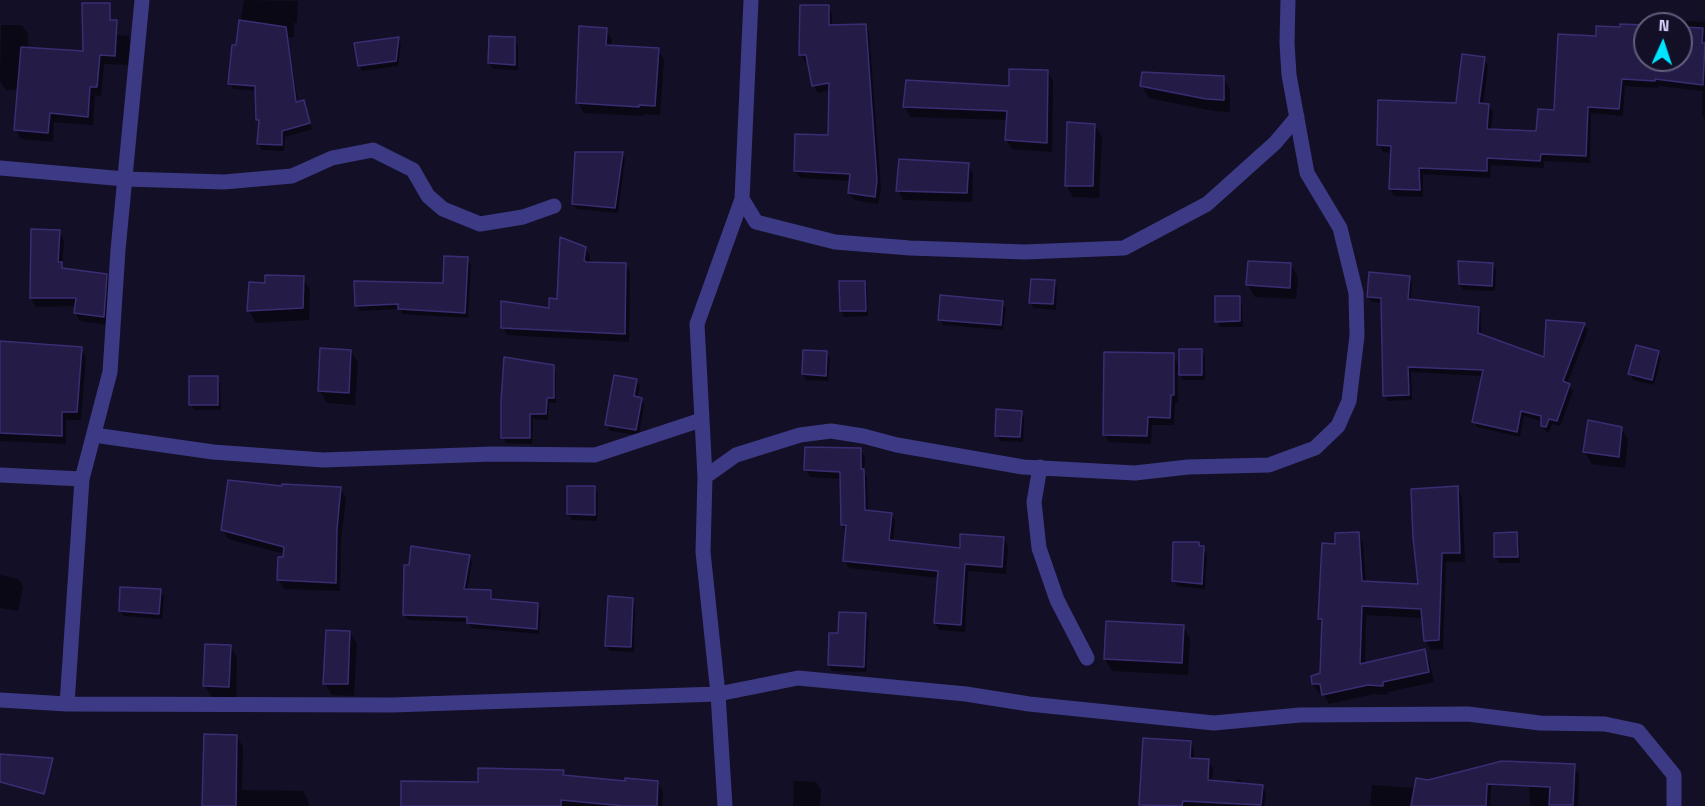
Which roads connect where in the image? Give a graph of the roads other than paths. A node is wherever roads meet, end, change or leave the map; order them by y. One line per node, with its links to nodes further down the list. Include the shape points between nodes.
1 (142, 0): 6 (street)
2 (752, 0): 7 (street)
3 (1288, 0): 4 (street, via 1288,64)
4 (1297, 117): 7 (street, via 1275,143 1207,204 1124,248 1024,252 834,242 756,222); 11 (street, via 1307,173 1340,228 1356,293 1357,336 1349,401 1338,426 1315,448 1269,465 1135,473)
5 (0, 168): 6 (street)
6 (125, 179): 8 (street, via 224,182 292,176 332,158 373,150 413,170 428,196 443,209 480,224 523,217); 10 (street, via 110,372)
7 (742, 199): 9 (street, via 697,324)
8 (554, 206)
9 (701, 420): 10 (street, via 595,455 323,460 213,452); 13 (street)
10 (94, 435): 14 (street)
11 (1040, 467): 13 (street, via 831,431 800,435 736,455); 15 (street, via 1034,502 1039,548 1057,600)
12 (0, 475): 14 (street)
13 (705, 477): 16 (street, via 703,552)
14 (82, 479): 18 (street)
15 (1087, 658)
16 (718, 694): 18 (street, via 392,705); 19 (street); 20 (street, via 798,678 1214,723 1378,713 1467,714 1540,723 1605,724 1638,731 1674,775)
17 (0, 700): 18 (street)
18 (67, 704)
19 (725, 806)
20 (1674, 806)

